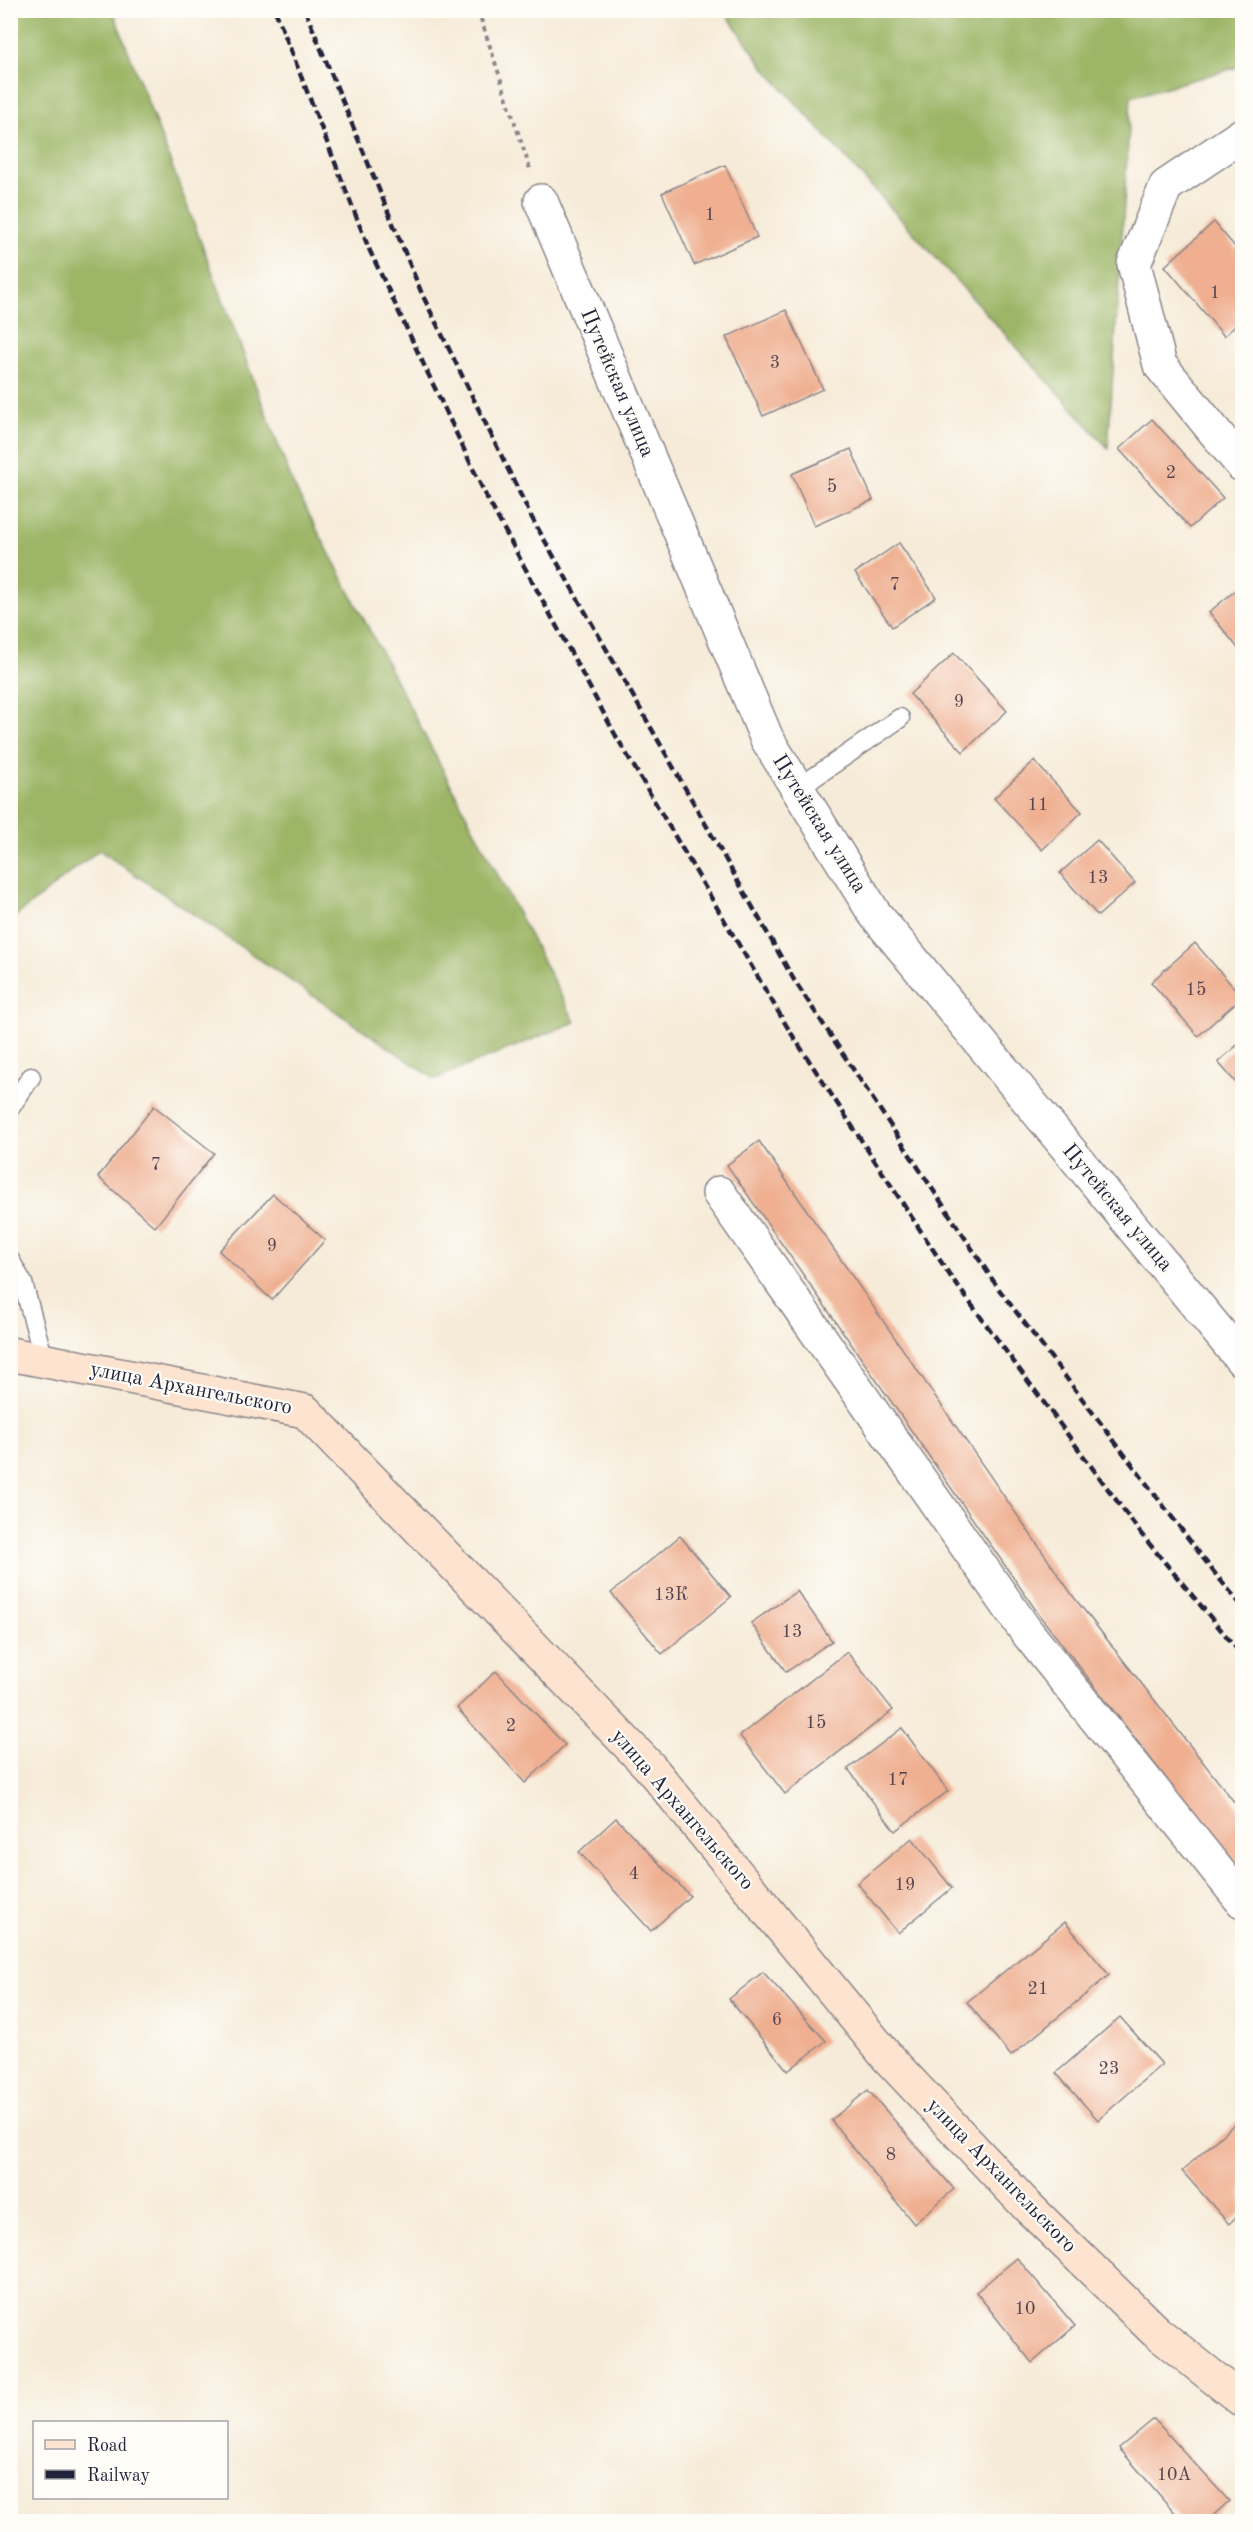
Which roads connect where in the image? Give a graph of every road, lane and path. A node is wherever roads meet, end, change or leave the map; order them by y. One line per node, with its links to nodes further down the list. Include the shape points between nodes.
1 (478, 10): 3 (path)
2 (1242, 135): 4 (street, via 1166,186 1134,264 1160,365)
3 (541, 201): 6 (street, Путейская улица, via 767,739)
4 (1242, 465)
5 (900, 718): 6 (lane)
6 (797, 789): 13 (street, Путейская улица, via 874,913)
7 (31, 1077): 8 (lane)
8 (10, 1108)
9 (719, 1193): 14 (street, via 1026,1631)
10 (10, 1260): 12 (lane, via 23,1283)
11 (10, 1354): 12 (street, улица Архангельского)
12 (44, 1360): 15 (street, улица Архангельского, via 304,1411 649,1766 888,2058 1019,2197 1155,2331)
13 (1242, 1360)
14 (1242, 1901)
15 (1242, 2400)

